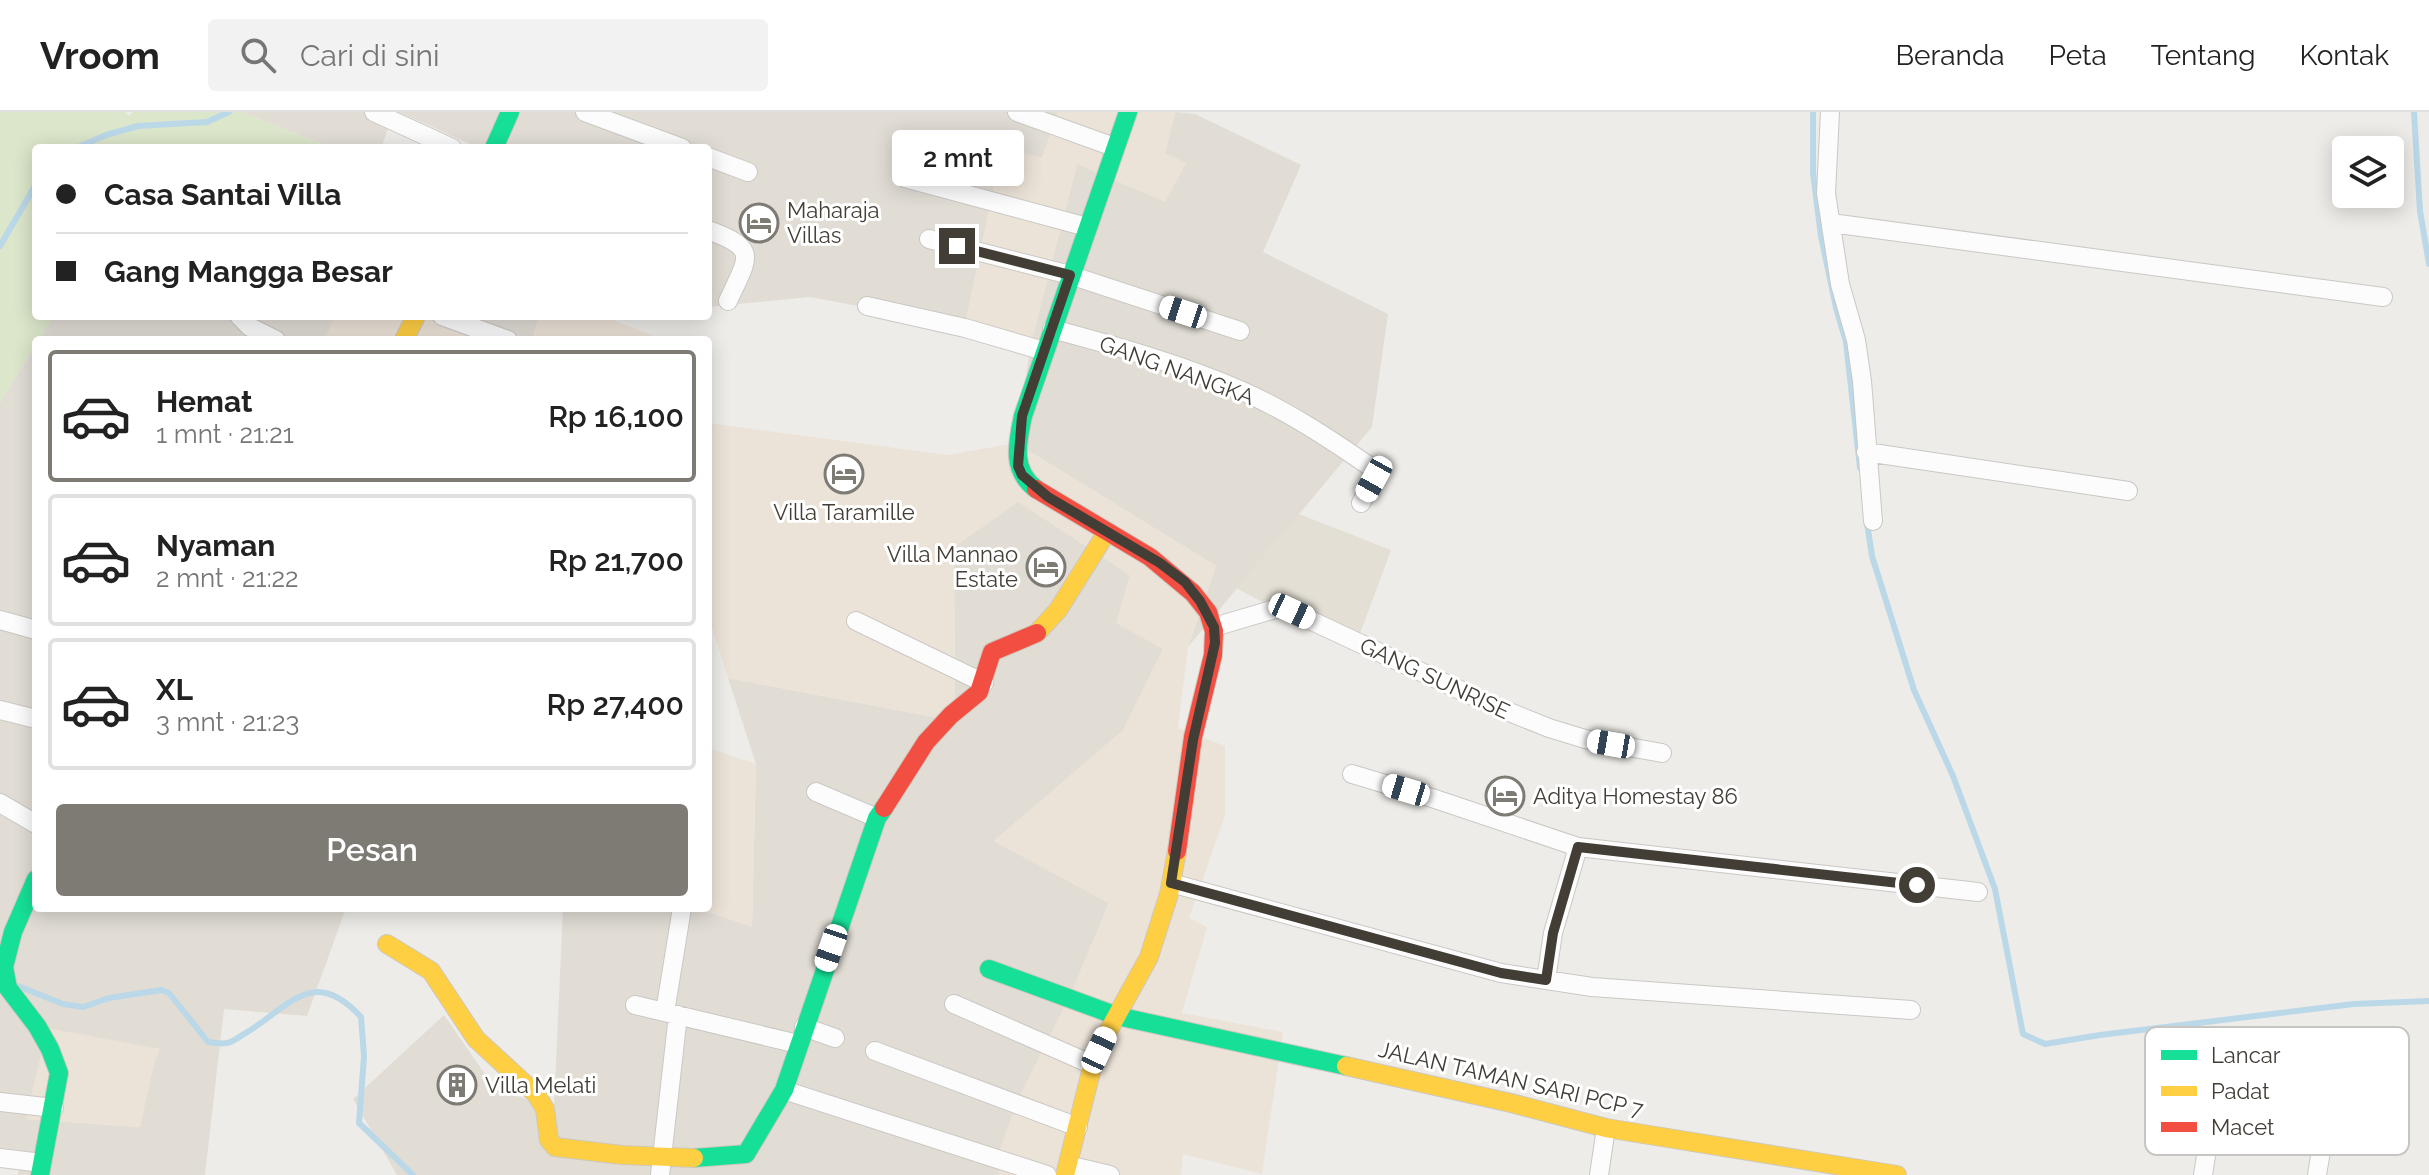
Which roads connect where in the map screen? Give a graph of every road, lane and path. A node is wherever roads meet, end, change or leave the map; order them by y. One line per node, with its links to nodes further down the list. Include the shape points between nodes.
1 (374, 112): 7 (street)
2 (510, 112): 8 (street)
3 (585, 112): 9 (street)
4 (1017, 112): 10 (street)
5 (1128, 112): 10 (street)
6 (1830, 112): 14 (street, via 1826,184)
7 (443, 144)
8 (496, 144)
9 (671, 144)
10 (1114, 147): 15 (street)
11 (712, 158): 12 (street)
12 (748, 172)
13 (905, 178): 15 (street)
14 (1831, 223): 19 (street); 29 (street, via 1856,340)
15 (1087, 227): 18 (street)
16 (712, 231): 20 (street, via 735,240 745,253)
17 (929, 239): 18 (street)
18 (1070, 275): 24 (street); 25 (street)
19 (2383, 297)
20 (728, 301)
21 (867, 306): 28 (street)
22 (243, 320): 26 (street)
23 (453, 320): 27 (street)
24 (1052, 329): 28 (street); 31 (street, GANG NANGKA, via 1240,390 1277,408 1374,470)
25 (1240, 331)
26 (268, 336)
27 (497, 336)
28 (1044, 351): 33 (street, via 1022,416 1018,466 1031,484)
29 (1866, 452): 30 (street); 32 (street)
30 (2128, 491)
31 (1361, 503)
32 (1873, 521)
33 (1107, 532): 36 (street, via 1185,582); 38 (street, via 1047,623 1032,636 992,652)
34 (0, 620): 37 (street)
35 (856, 621): 38 (street)
36 (1214, 627): 41 (street, GANG SUNRISE, via 1285,608 1549,728); 48 (street)
37 (32, 629)
38 (984, 683): 45 (street, via 974,699 926,742)
39 (0, 710): 40 (street)
40 (32, 718)
41 (1662, 753)
42 (1352, 774): 47 (street)
43 (816, 792): 45 (street)
44 (0, 803): 46 (street)
45 (877, 818): 60 (street)
46 (32, 822)
47 (1578, 847): 50 (street); 54 (street, via 1553,933)
48 (1171, 883): 54 (street, via 1501,973); 59 (street, via 1147,961)
49 (32, 888): 66 (street, via 4,967 6,983 57,1064)
50 (1978, 892)
51 (682, 912): 58 (street)
52 (387, 944): 72 (street, via 431,971 476,1039 536,1094 553,1146)
53 (989, 969): 59 (street, JALAN TAMAN SARI PCP 7)
54 (1546, 980): 57 (street)
55 (954, 1004): 63 (street)
56 (635, 1005): 58 (street)
57 (1911, 1010)
58 (672, 1013): 60 (street); 72 (street)
59 (1117, 1016): 63 (street); 68 (street, JALAN TAMAN SARI PCP 7)
60 (801, 1036): 61 (street); 72 (street, via 784,1090 746,1154)
61 (835, 1038)
62 (875, 1051): 67 (street)
63 (1093, 1065): 67 (street)
64 (793, 1093): 75 (street)
65 (0, 1102): 66 (street)
66 (54, 1108): 73 (street)
67 (1078, 1127): 74 (street)
68 (1606, 1128): 77 (street); 78 (street, JALAN TAMAN SARI PCP 7)
69 (2206, 1155): 79 (street)
70 (2320, 1155): 80 (street)
71 (0, 1158): 73 (street)
72 (661, 1166)
73 (41, 1169)
74 (1066, 1170): 76 (street)
75 (1047, 1175)
76 (1110, 1175)
77 (1599, 1175)
78 (1897, 1175)
79 (2203, 1175)
80 (2317, 1175)

